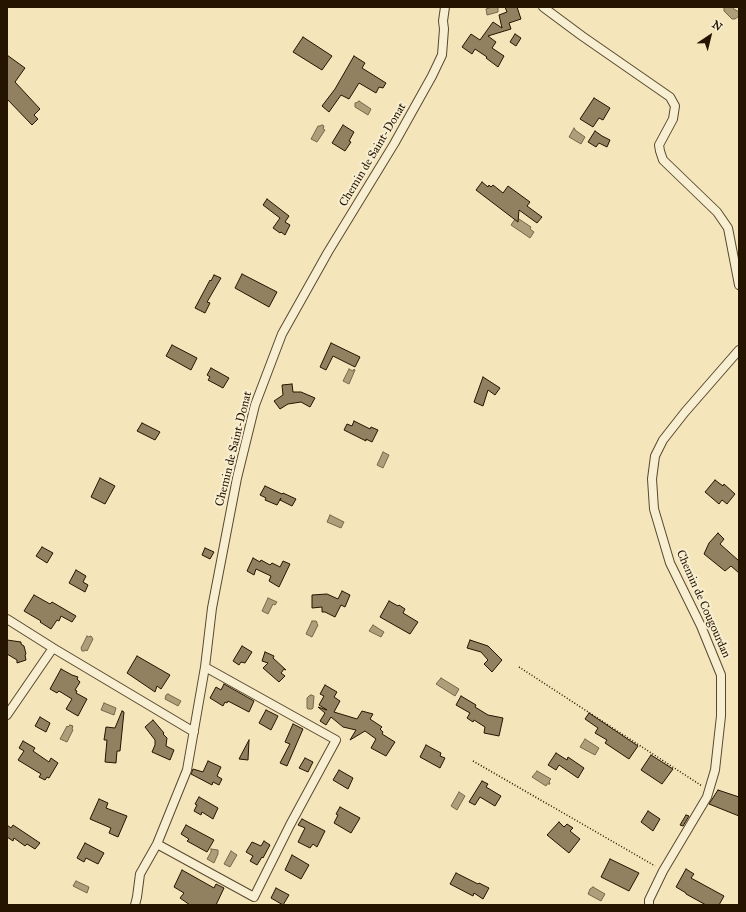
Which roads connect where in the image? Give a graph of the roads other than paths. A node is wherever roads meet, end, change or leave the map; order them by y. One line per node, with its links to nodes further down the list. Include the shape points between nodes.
1 (445, 7): 7 (street, Chemin de Saint-Donat, via 442,55 432,76 282,334 255,405 237,478 212,608)
2 (543, 7): 3 (street, via 670,97 675,106 673,119 659,145 663,160 717,212 728,228)
3 (739, 285)
4 (739, 350): 12 (street, Chemin de Cougourdan, via 685,412 663,440 655,456 652,478 654,509 670,563 701,626 721,675 721,716 715,770 707,797 663,871)
5 (7, 619): 6 (street)
6 (54, 648): 8 (street); 9 (street)
7 (205, 667): 9 (street, Chemin de Saint-Donat); 10 (street, via 336,740 254,897)
8 (7, 715)
9 (194, 732): 10 (street, Chemin de Saint-Donat, via 187,770)
10 (157, 844): 11 (street, Chemin de Saint-Donat, via 140,874)
11 (135, 905)
12 (649, 905)

